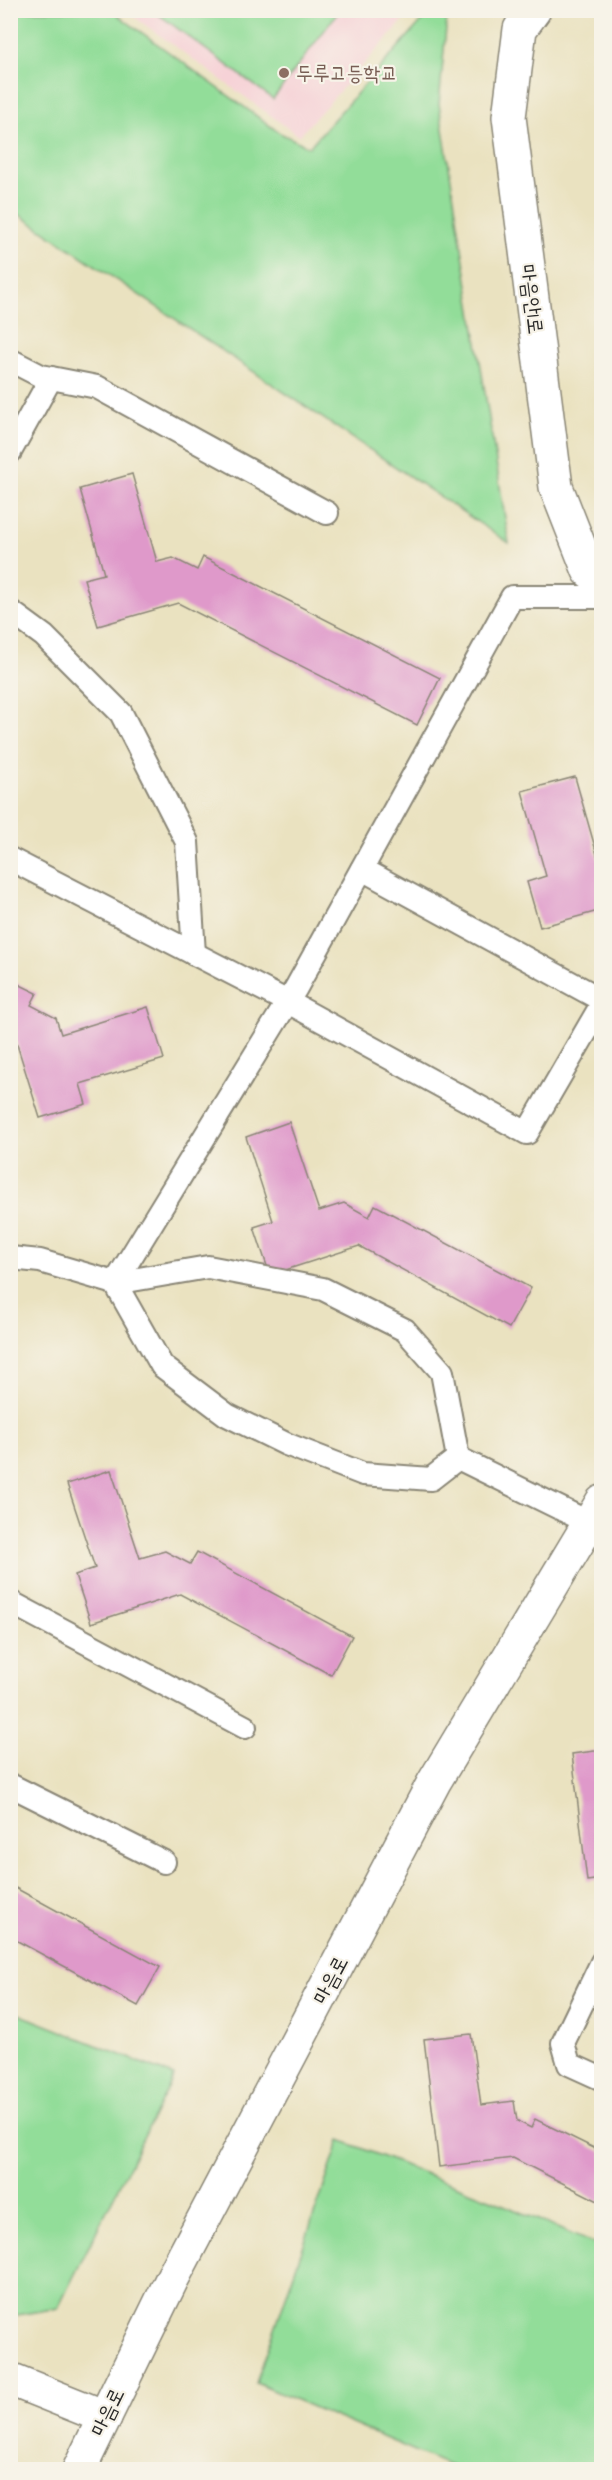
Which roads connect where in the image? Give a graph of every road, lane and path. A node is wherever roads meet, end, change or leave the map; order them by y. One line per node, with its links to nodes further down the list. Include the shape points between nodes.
1 (534, 10): 6 (street, 마음안1로, via 520,29 509,117 556,487 589,571)
2 (10, 360): 3 (lane)
3 (51, 378): 4 (lane); 5 (lane, via 97,387)
4 (10, 452)
5 (327, 513)
6 (602, 580)
7 (602, 597): 10 (lane, via 512,597)
8 (10, 611): 11 (lane, via 44,636 121,713 187,842)
9 (10, 859): 11 (lane)
10 (362, 868): 12 (lane); 13 (lane)
11 (194, 954): 12 (lane)
12 (288, 1002): 13 (lane, via 527,1133); 15 (lane)
13 (602, 1002)
14 (10, 1258): 15 (lane, via 40,1261)
15 (115, 1283): 16 (lane, via 162,1366 227,1414 286,1444 363,1474 431,1479); 16 (lane, via 208,1267 323,1289 405,1330 442,1372)
16 (458, 1458): 17 (lane)
17 (597, 1518): 25 (street, 마음로, via 434,1782 172,2279)
18 (10, 1602): 19 (lane)
19 (245, 1727)
20 (10, 1785): 21 (lane)
21 (164, 1862)
22 (602, 1962): 23 (lane, via 563,2043 569,2064)
23 (602, 2079)
24 (10, 2379): 25 (street)
25 (105, 2417): 26 (street, 마음로)
26 (79, 2469)

